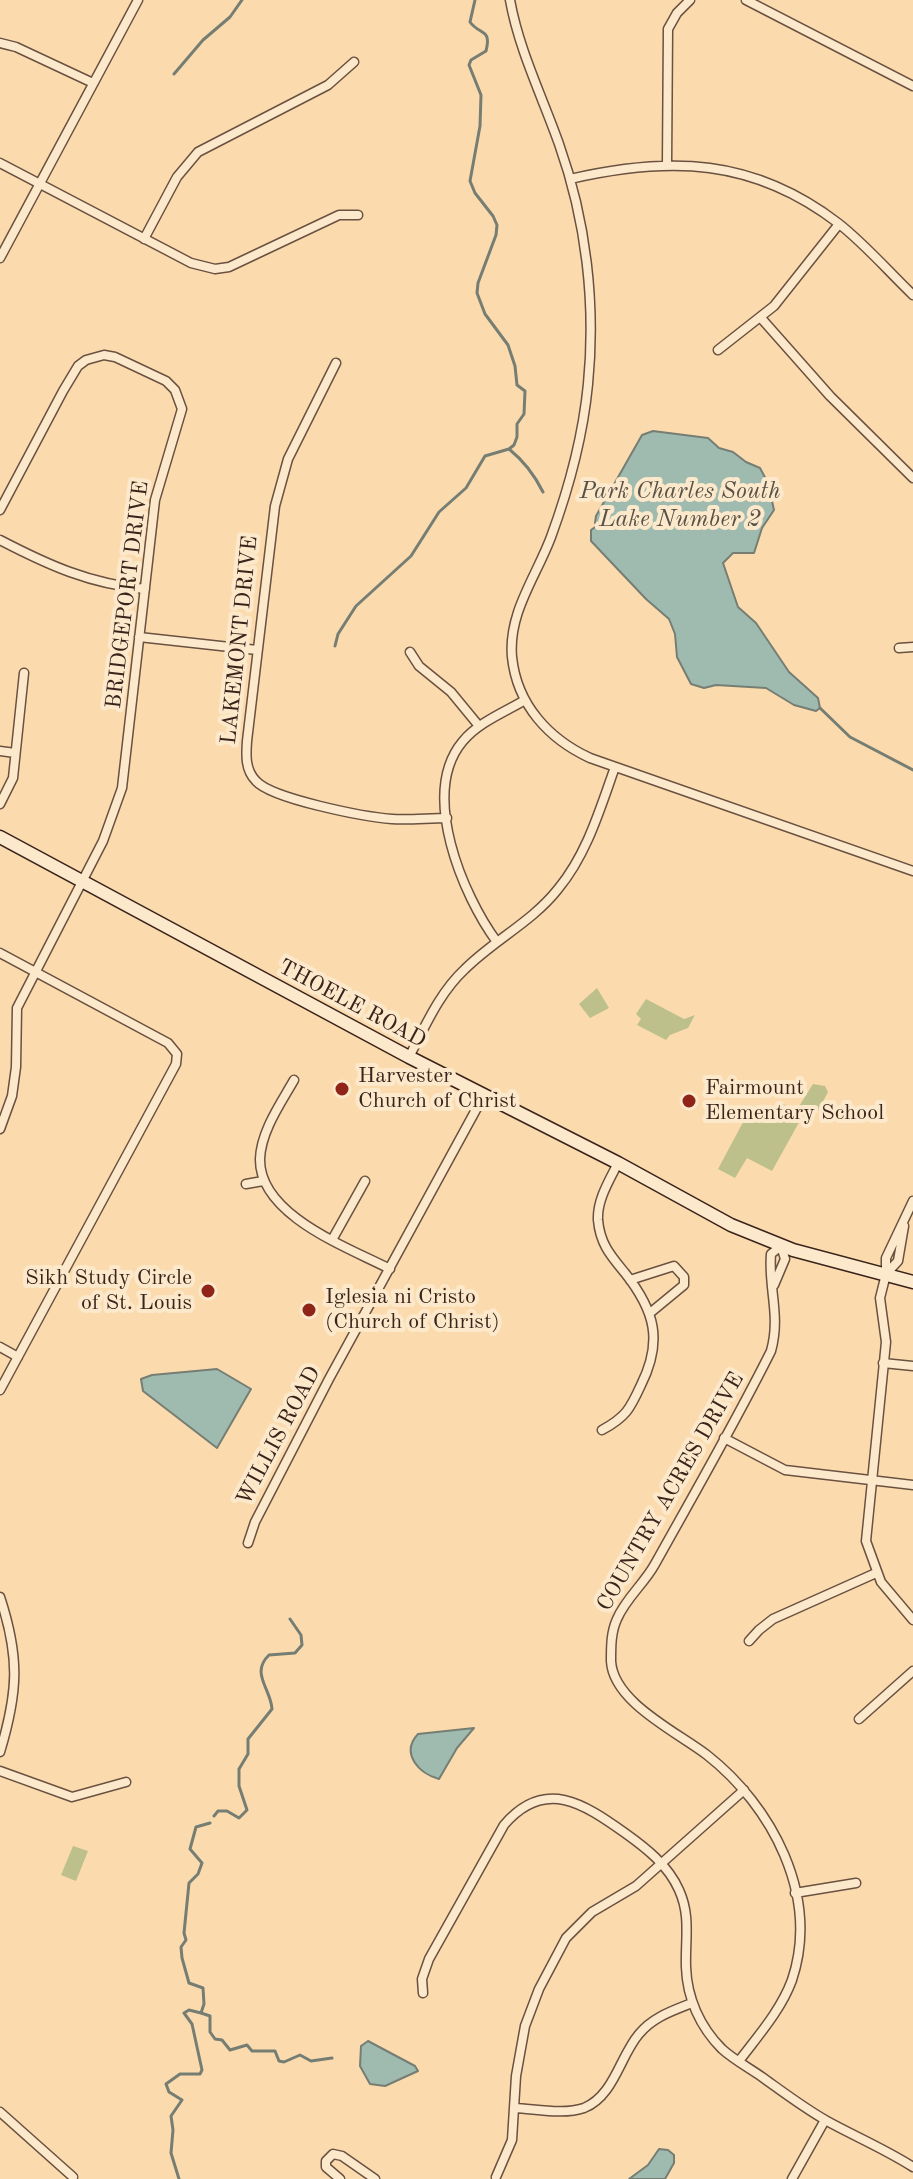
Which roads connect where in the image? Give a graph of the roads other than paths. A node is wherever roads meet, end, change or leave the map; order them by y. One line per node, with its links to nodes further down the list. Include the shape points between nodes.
1 (138, 0): 7 (street)
2 (510, 0): 11 (street)
3 (690, 0): 10 (street, via 668,29)
4 (746, 0): 8 (street)
5 (0, 43): 7 (street)
6 (354, 62): 15 (street, via 328,85 198,152 177,177)
7 (93, 83): 12 (street)
8 (913, 86)
9 (0, 163): 12 (street)
10 (667, 164): 11 (street); 14 (street, via 750,177 796,196)
11 (570, 179): 31 (street, via 587,266 588,380 563,502 515,621 513,660)
12 (40, 183): 15 (street); 16 (street)
13 (358, 215): 15 (street, via 339,215 215,269)
14 (839, 224): 17 (street); 18 (street)
15 (144, 239)
16 (0, 258)
17 (913, 295)
18 (761, 318): 19 (street); 21 (street)
19 (718, 350)
20 (336, 363): 28 (street, LAKEMONT DRIVE, via 281,481 270,529)
21 (913, 478)
22 (0, 510): 24 (street, BRIDGEPORT DRIVE, via 70,377 86,360 115,357 166,381 182,409 155,500)
23 (0, 540): 24 (street, via 74,576)
24 (145, 589): 25 (street, BRIDGEPORT DRIVE)
25 (139, 637): 28 (street); 40 (street, BRIDGEPORT DRIVE, via 122,788)
26 (913, 647): 27 (street)
27 (899, 648)
28 (257, 650): 37 (street, LAKEMONT DRIVE, via 246,754 251,775 263,788 368,815)
29 (410, 652): 32 (street)
30 (24, 673): 34 (street)
31 (525, 700): 32 (street); 35 (street, via 545,728 566,745)
32 (479, 726): 37 (street, via 450,764)
33 (0, 751): 34 (street)
34 (15, 753): 36 (street, via 13,778)
35 (615, 767): 39 (street); 41 (street, via 571,872 544,906)
36 (0, 804)
37 (447, 818): 41 (street, via 459,873)
38 (0, 837): 40 (main road, THOELE ROAD)
39 (913, 871)
40 (82, 881): 43 (street, BRIDGEPORT DRIVE); 44 (main road, THOELE ROAD)
41 (497, 942): 44 (street, via 453,981)
42 (0, 953): 43 (street)
43 (35, 972): 47 (street, BRIDGEPORT DRIVE, via 17,1008 12,1096); 62 (street, via 168,1043 177,1054)
44 (409, 1057): 46 (main road, THOELE ROAD)
45 (294, 1080): 49 (street, via 265,1134)
46 (484, 1095): 48 (main road, THOELE ROAD); 55 (street, WILLIS ROAD)
47 (0, 1129)
48 (618, 1163): 54 (main road, THOELE ROAD); 57 (street, via 602,1196 598,1222 610,1259)
49 (263, 1181): 51 (street); 53 (street, via 281,1208)
50 (365, 1181): 53 (street)
51 (246, 1184)
52 (913, 1201): 56 (street, via 886,1258)
53 (332, 1240): 55 (street)
54 (781, 1246): 56 (main road, THOELE ROAD); 59 (street, COUNTRY ACRES DRIVE, via 785,1259); 59 (street, COUNTRY ACRES DRIVE, via 771,1254)
55 (390, 1269): 70 (street, WILLIS ROAD)
56 (886, 1274): 58 (main road, THOELE ROAD); 63 (street, via 880,1298)
57 (630, 1280): 60 (street); 60 (street, via 674,1266 684,1277 684,1285)
58 (913, 1282)
59 (774, 1285): 67 (street, COUNTRY ACRES DRIVE, via 776,1331 771,1351)
60 (650, 1313): 66 (street, via 655,1338 646,1375 625,1416)
61 (0, 1347): 62 (street)
62 (18, 1357): 65 (street)
63 (883, 1363): 64 (street); 68 (street)
64 (913, 1366)
65 (0, 1390)
66 (602, 1430)
67 (724, 1438): 68 (street, via 785,1470); 80 (street, COUNTRY ACRES DRIVE, via 654,1566 621,1611 611,1663 617,1683 636,1705 707,1755)
68 (871, 1480): 69 (street); 71 (street, via 866,1541)
69 (913, 1485)
70 (248, 1543)
71 (876, 1573): 73 (street); 74 (street, via 773,1619)
72 (0, 1597): 77 (street, via 11,1631 15,1674)
73 (913, 1620)
74 (749, 1641)
75 (913, 1671): 76 (street)
76 (859, 1719)
77 (0, 1752)
78 (0, 1771): 79 (street, via 72,1797)
79 (126, 1782)
80 (744, 1790): 81 (street); 83 (street, COUNTRY ACRES DRIVE, via 775,1834)
81 (661, 1863): 84 (street, via 585,1805 558,1798 530,1804 511,1817 496,1838 429,1959); 85 (street, via 679,1888 688,1918 686,1965); 87 (street, via 636,1886 592,1912 566,1938 525,2026)
82 (856, 1883): 83 (street)
83 (795, 1893): 86 (street, COUNTRY ACRES DRIVE, via 798,1929 792,1979)
84 (423, 1993)
85 (692, 2003): 86 (street, via 715,2040); 87 (street, via 647,2025 604,2093 591,2104 576,2109)
86 (739, 2061): 89 (street)
87 (515, 2108): 92 (street, via 512,2140)
88 (0, 2112): 91 (street)
89 (825, 2120): 90 (street); 95 (street)
90 (913, 2167)
91 (73, 2177)
92 (496, 2177)
93 (340, 2179): 94 (street, via 326,2167 333,2154)
94 (375, 2179)
95 (792, 2179)

